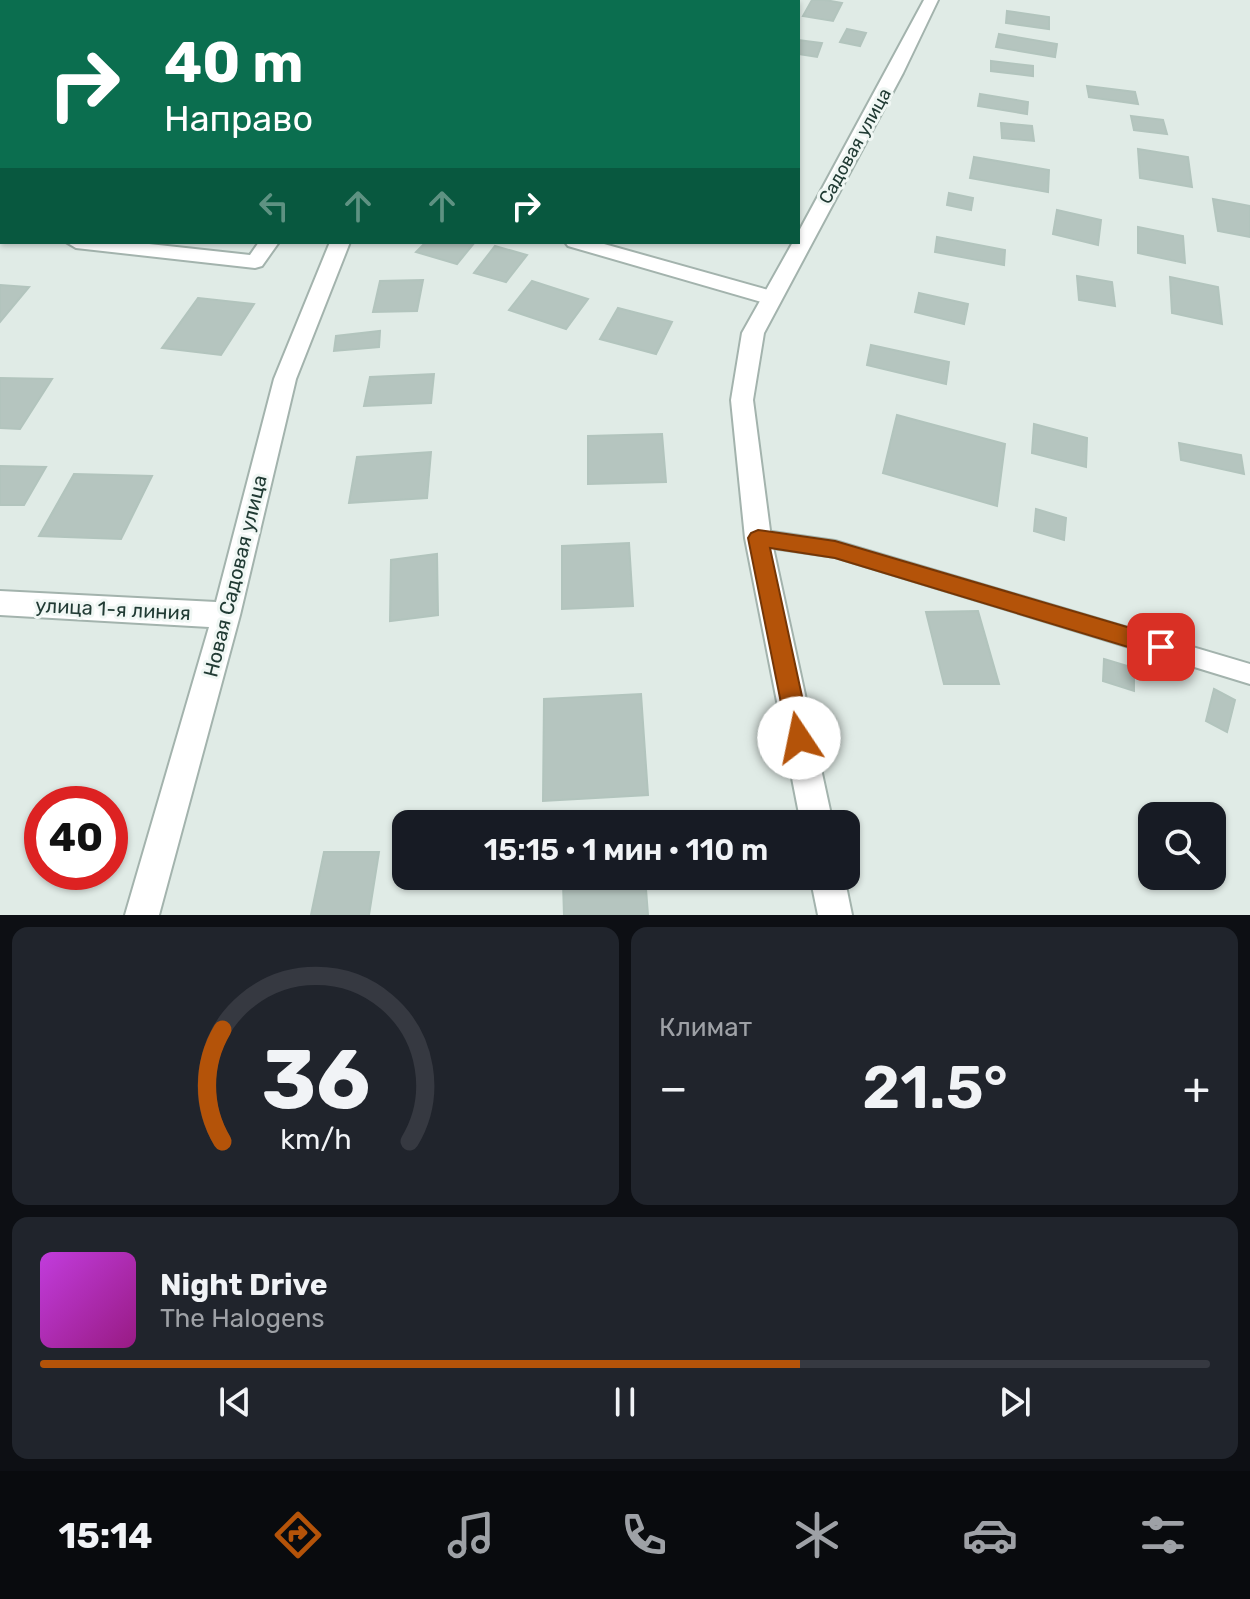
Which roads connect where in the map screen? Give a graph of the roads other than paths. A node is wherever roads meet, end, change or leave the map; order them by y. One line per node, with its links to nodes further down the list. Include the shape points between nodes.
1 (931, 0): 6 (street, Садовая улица)
2 (94, 244): 3 (street, via 255,262)
3 (268, 244)
4 (339, 244): 9 (street, Новая Садовая улица, via 285,379)
5 (582, 244): 6 (street)
6 (772, 298): 7 (street, Садовая улица, via 753,333 742,400)
7 (758, 538): 10 (lane, via 835,549); 11 (street)
8 (0, 603): 9 (street, улица 1-я линия)
9 (226, 615): 13 (street, Новая Садовая улица)
10 (1250, 674)
11 (814, 810)
12 (830, 890): 14 (street)
13 (142, 915)
14 (835, 915)

